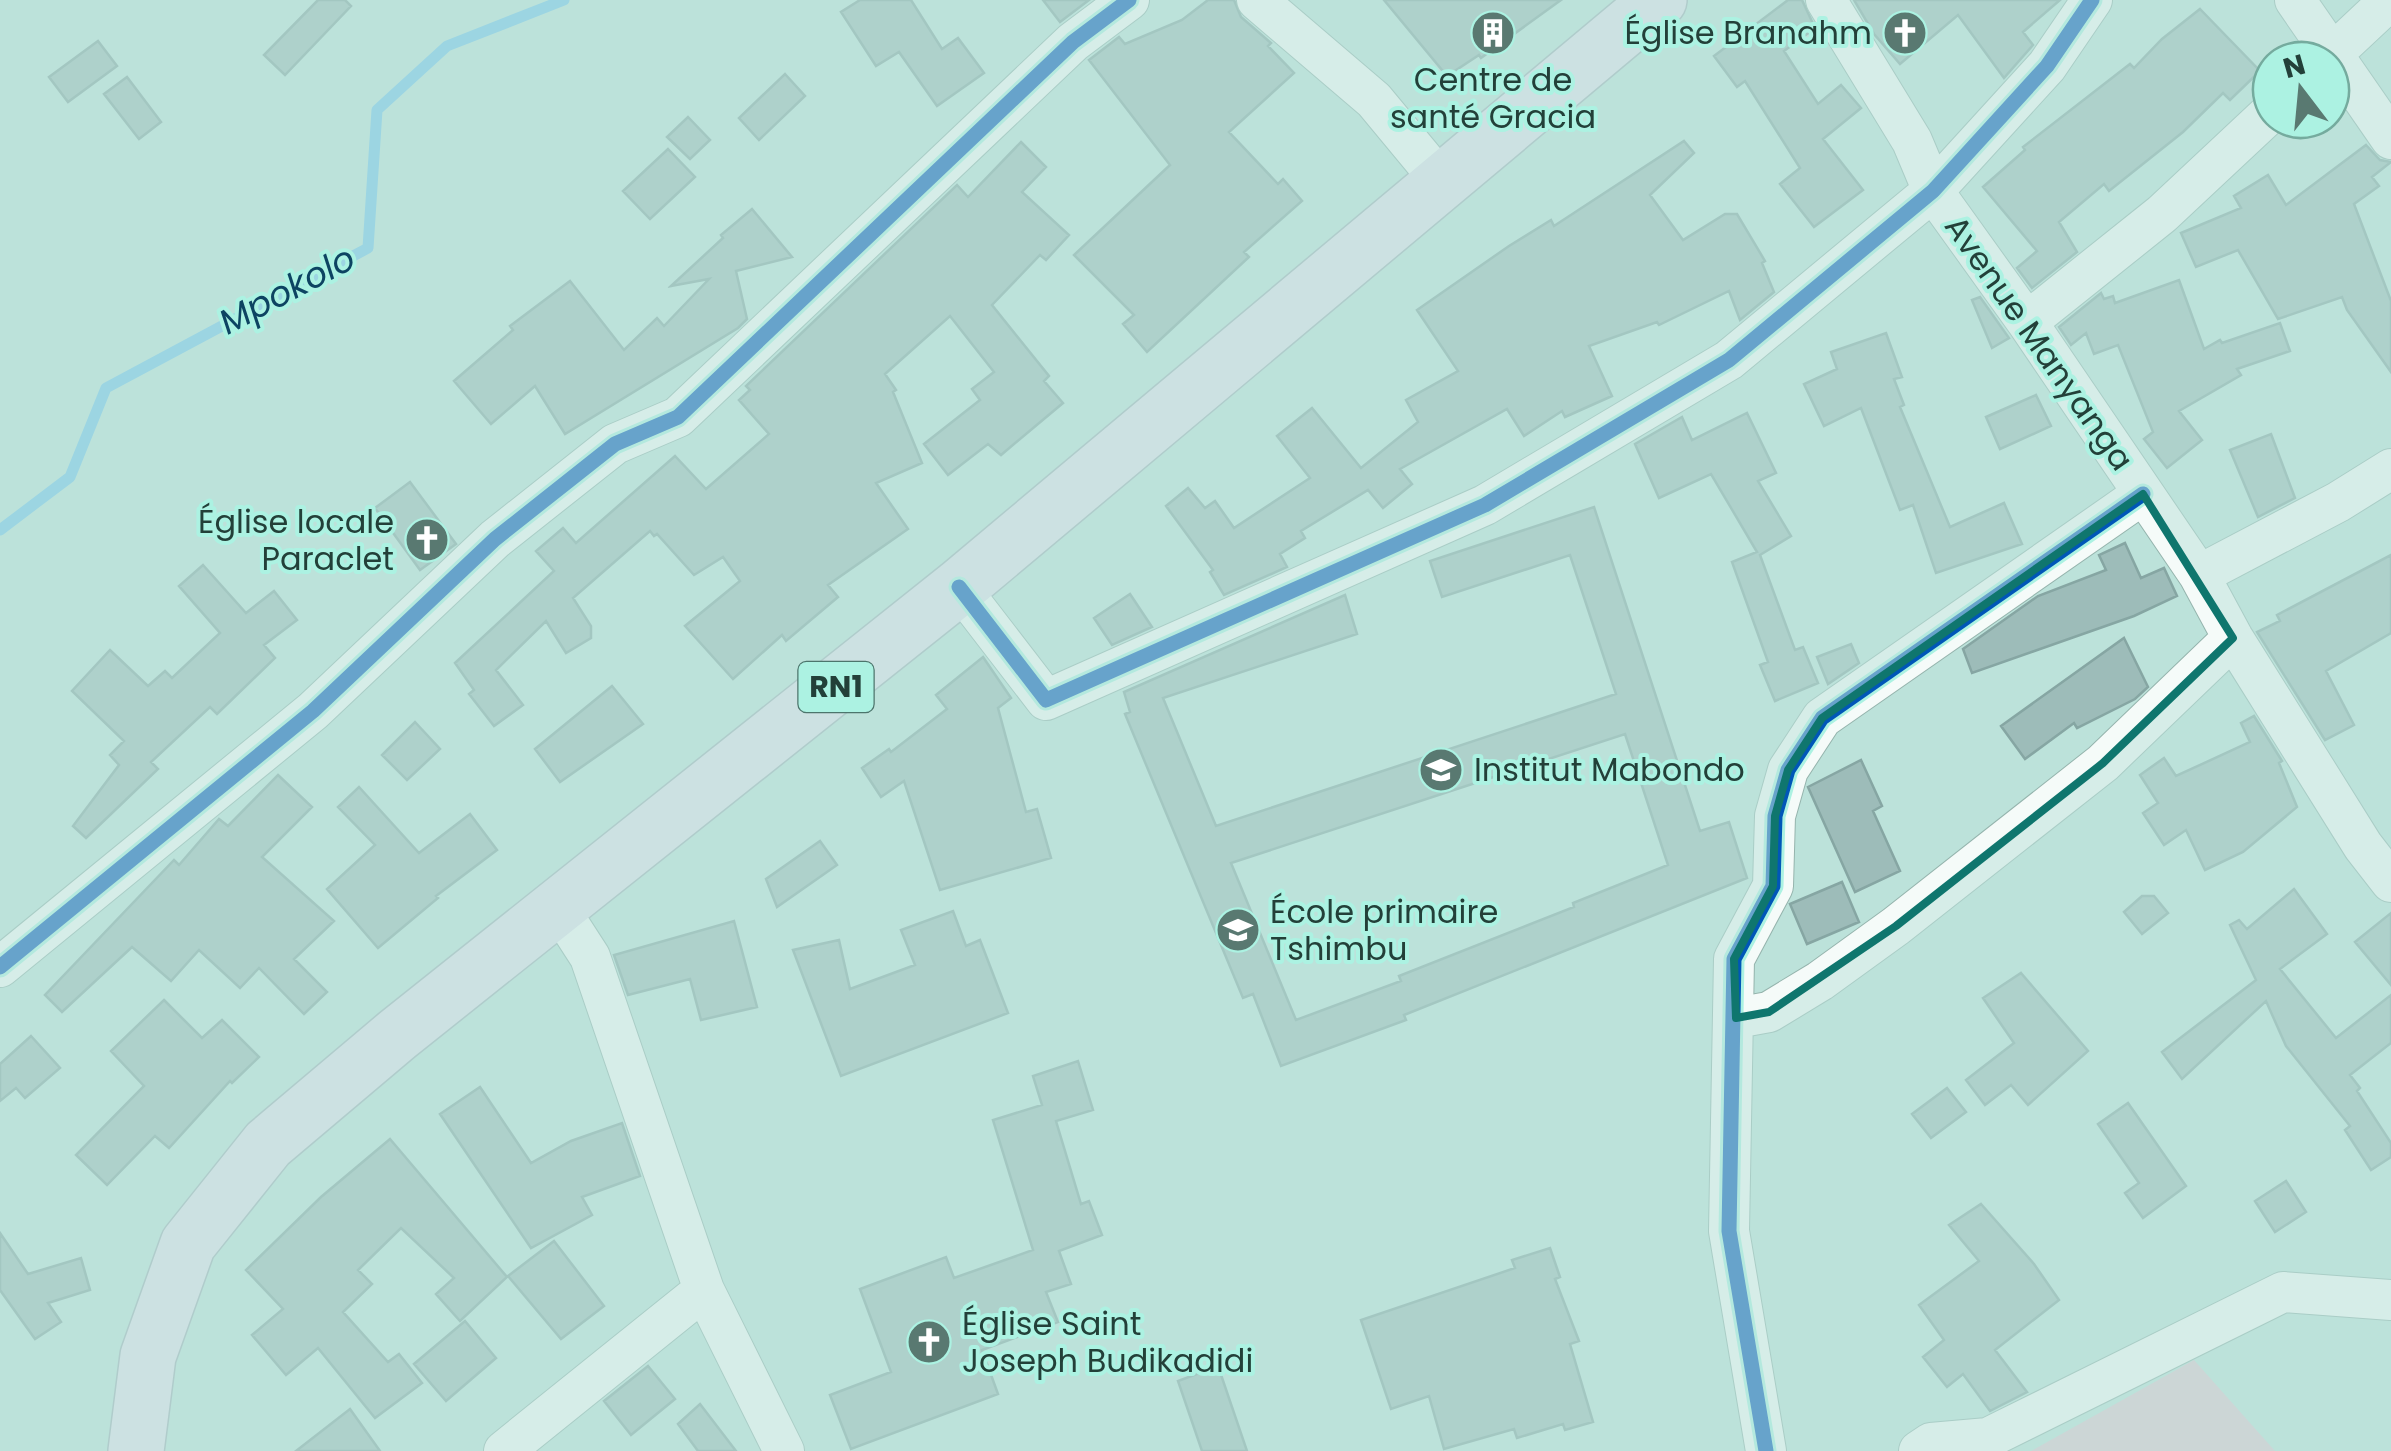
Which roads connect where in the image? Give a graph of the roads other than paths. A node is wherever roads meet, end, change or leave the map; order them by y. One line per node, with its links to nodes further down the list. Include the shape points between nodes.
1 (1129, 0): 24 (street, via 1073,42 678,417 615,444 496,538 313,711)
2 (1258, 0): 13 (street, via 1374,100)
3 (1659, 0): 13 (highway, RN1)
4 (1826, 0): 14 (street, Avenue Manyanga, via 1912,142)
5 (2092, 0): 14 (street, via 2047,66)
6 (2295, 0): 8 (street)
7 (2390, 0): 9 (street)
8 (2320, 40)
9 (2348, 40)
10 (2351, 85): 12 (street)
11 (2251, 131): 15 (street, via 2162,214)
12 (2391, 139)
13 (1442, 182): 19 (highway, RN1)
14 (1933, 191): 15 (street, Avenue Manyanga); 19 (street, via 1729,360 1485,504 1046,700)
15 (2027, 322): 17 (street, Avenue Manyanga)
16 (2391, 469): 18 (street)
17 (2143, 494): 18 (street, Avenue Manyanga); 25 (street, via 1822,718 1788,770 1774,816 1773,886 1734,959)
18 (2199, 575): 20 (street, Avenue Manyanga)
19 (960, 587): 23 (highway, RN1)
20 (2233, 638): 21 (street, Avenue Manyanga); 25 (street, via 2103,764 1896,926 1769,1012)
21 (2377, 839): 22 (street, Avenue Manyanga)
22 (2391, 882)
23 (559, 910): 26 (street, via 590,957); 28 (highway, RN1, via 268,1144 188,1244 148,1356)
24 (0, 967)
25 (1736, 1018): 31 (street, via 1730,1231)
26 (704, 1290): 29 (street); 30 (street)
27 (2391, 1300): 32 (street, via 2282,1292 1988,1438 1932,1443)
28 (136, 1451)
29 (504, 1451)
30 (784, 1451)
31 (1766, 1451)
32 (1919, 1451)

